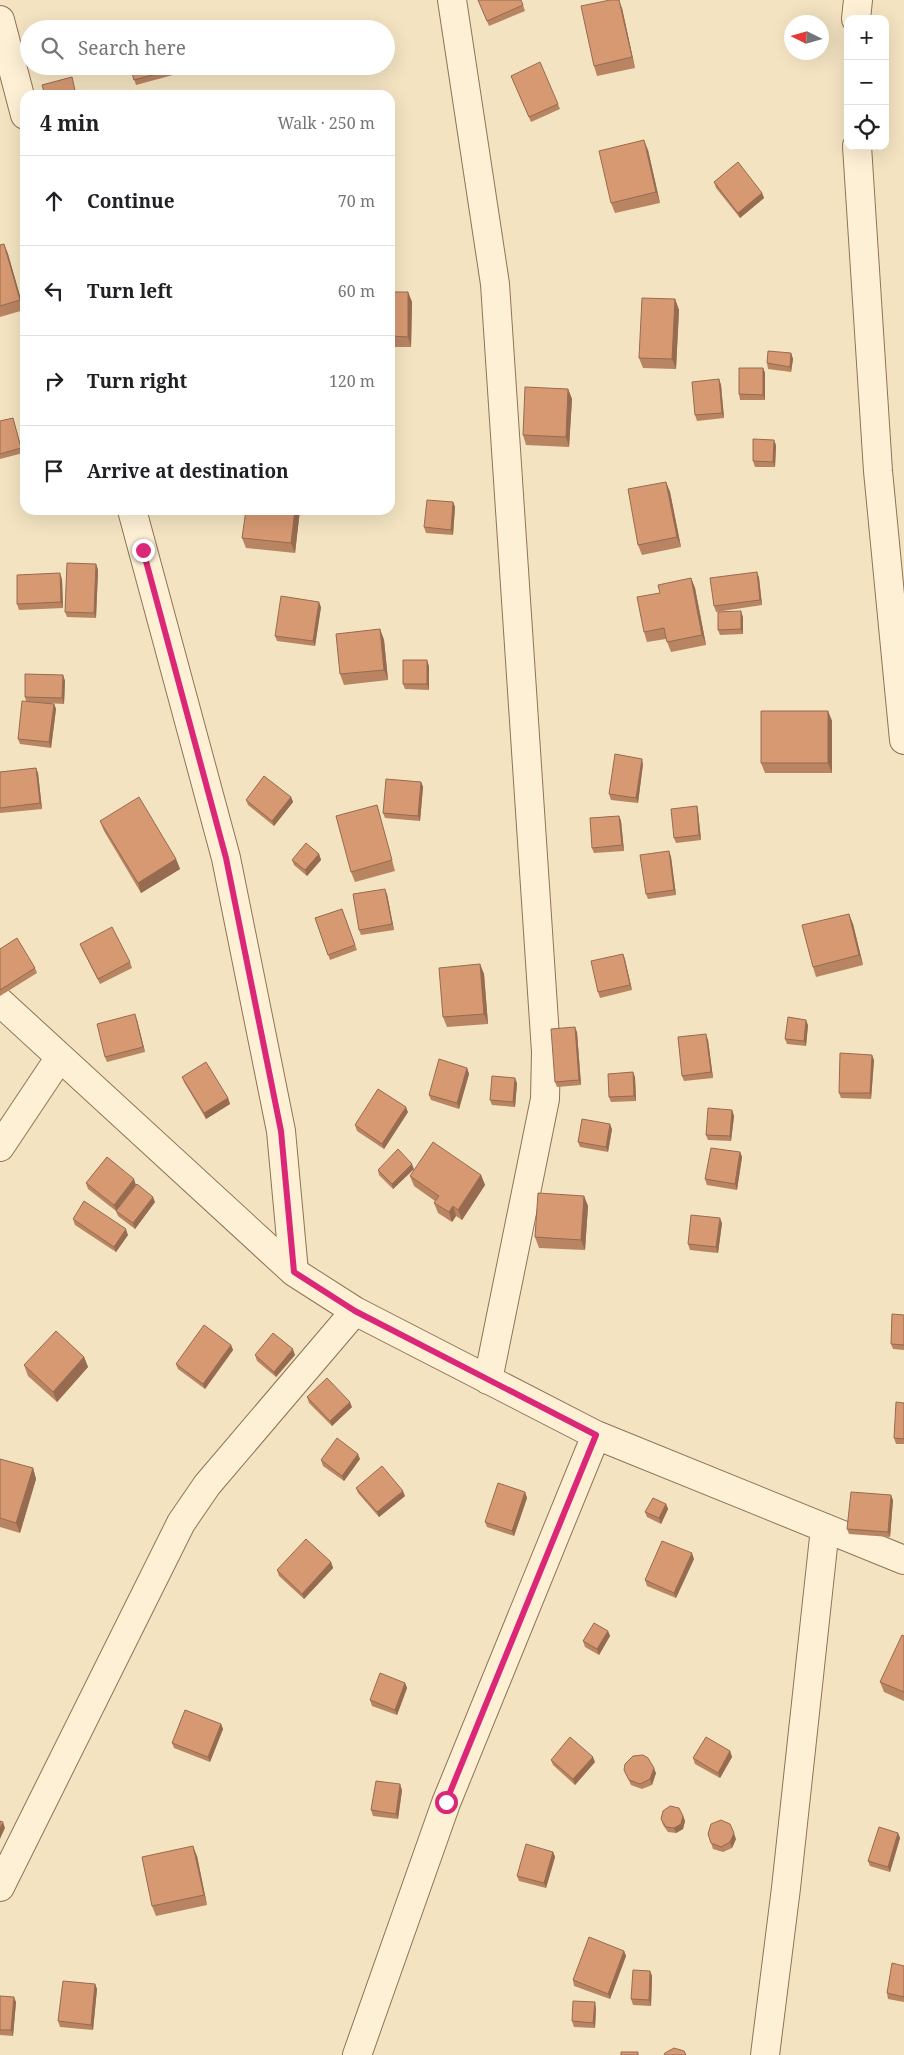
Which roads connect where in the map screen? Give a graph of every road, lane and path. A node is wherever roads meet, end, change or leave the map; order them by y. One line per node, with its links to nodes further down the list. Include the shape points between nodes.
1 (452, 0): 14 (street, via 495,284 546,1052 545,1099)
2 (858, 0): 3 (street)
3 (856, 15)
4 (0, 20): 5 (street)
5 (20, 96)
6 (857, 150): 8 (street, via 878,471)
7 (133, 515): 12 (street, via 226,858 281,1131)
8 (904, 740)
9 (0, 1002): 10 (street)
10 (60, 1057): 11 (street); 12 (street)
11 (0, 1147)
12 (294, 1272): 13 (street)
13 (355, 1311): 14 (street); 18 (street, via 207,1485 181,1523)
14 (488, 1380): 15 (street)
15 (596, 1435): 16 (street); 19 (street, via 446,1802)
16 (825, 1528): 17 (street); 20 (street)
17 (904, 1560)
18 (0, 1887)
19 (358, 2055)
20 (765, 2055)

